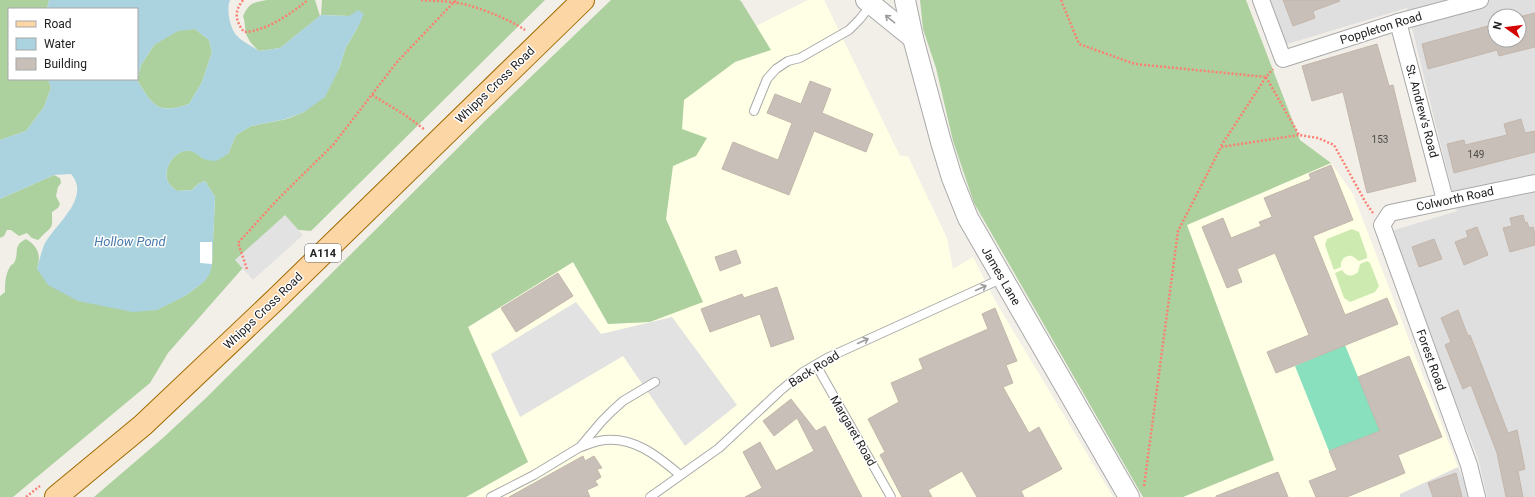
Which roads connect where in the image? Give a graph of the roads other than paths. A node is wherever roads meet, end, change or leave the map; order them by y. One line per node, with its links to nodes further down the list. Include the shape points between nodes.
1 (583, 0): 19 (main road, Whipps Cross Road / A114, via 143,425)
2 (905, 0): 8 (street, James Lane)
3 (1261, 0): 7 (street, Poppleton Road, via 1283,59)
4 (1480, 0): 6 (street, Poppleton Road)
5 (869, 2): 8 (street, one-way to 5); 9 (lane, via 859,20 849,30 776,69 767,79)
6 (1464, 2): 7 (street, Poppleton Road)
7 (1398, 22): 11 (street, St. Andrew's Road)
8 (913, 38): 13 (street, James Lane, via 952,178 968,218)
9 (754, 111)
10 (1535, 183): 11 (street, Colworth Road)
11 (1445, 200): 12 (street, Colworth Road, via 1390,213)
12 (1382, 225): 23 (street, Forest Road, via 1469,465)
13 (1002, 278): 14 (lane, Back Road, one-way to 13, via 826,358); 18 (street, James Lane)
14 (816, 365): 17 (lane, Back Road, via 780,391 719,448); 22 (lane, Margaret Road)
15 (655, 382): 16 (lane, via 612,411)
16 (580, 447): 17 (lane, via 607,440 632,443 662,460); 20 (lane)
17 (680, 475): 21 (lane, Back Road)
18 (1136, 493)
19 (56, 497)
20 (491, 497)
21 (650, 497)
22 (891, 497)
23 (1477, 497)

